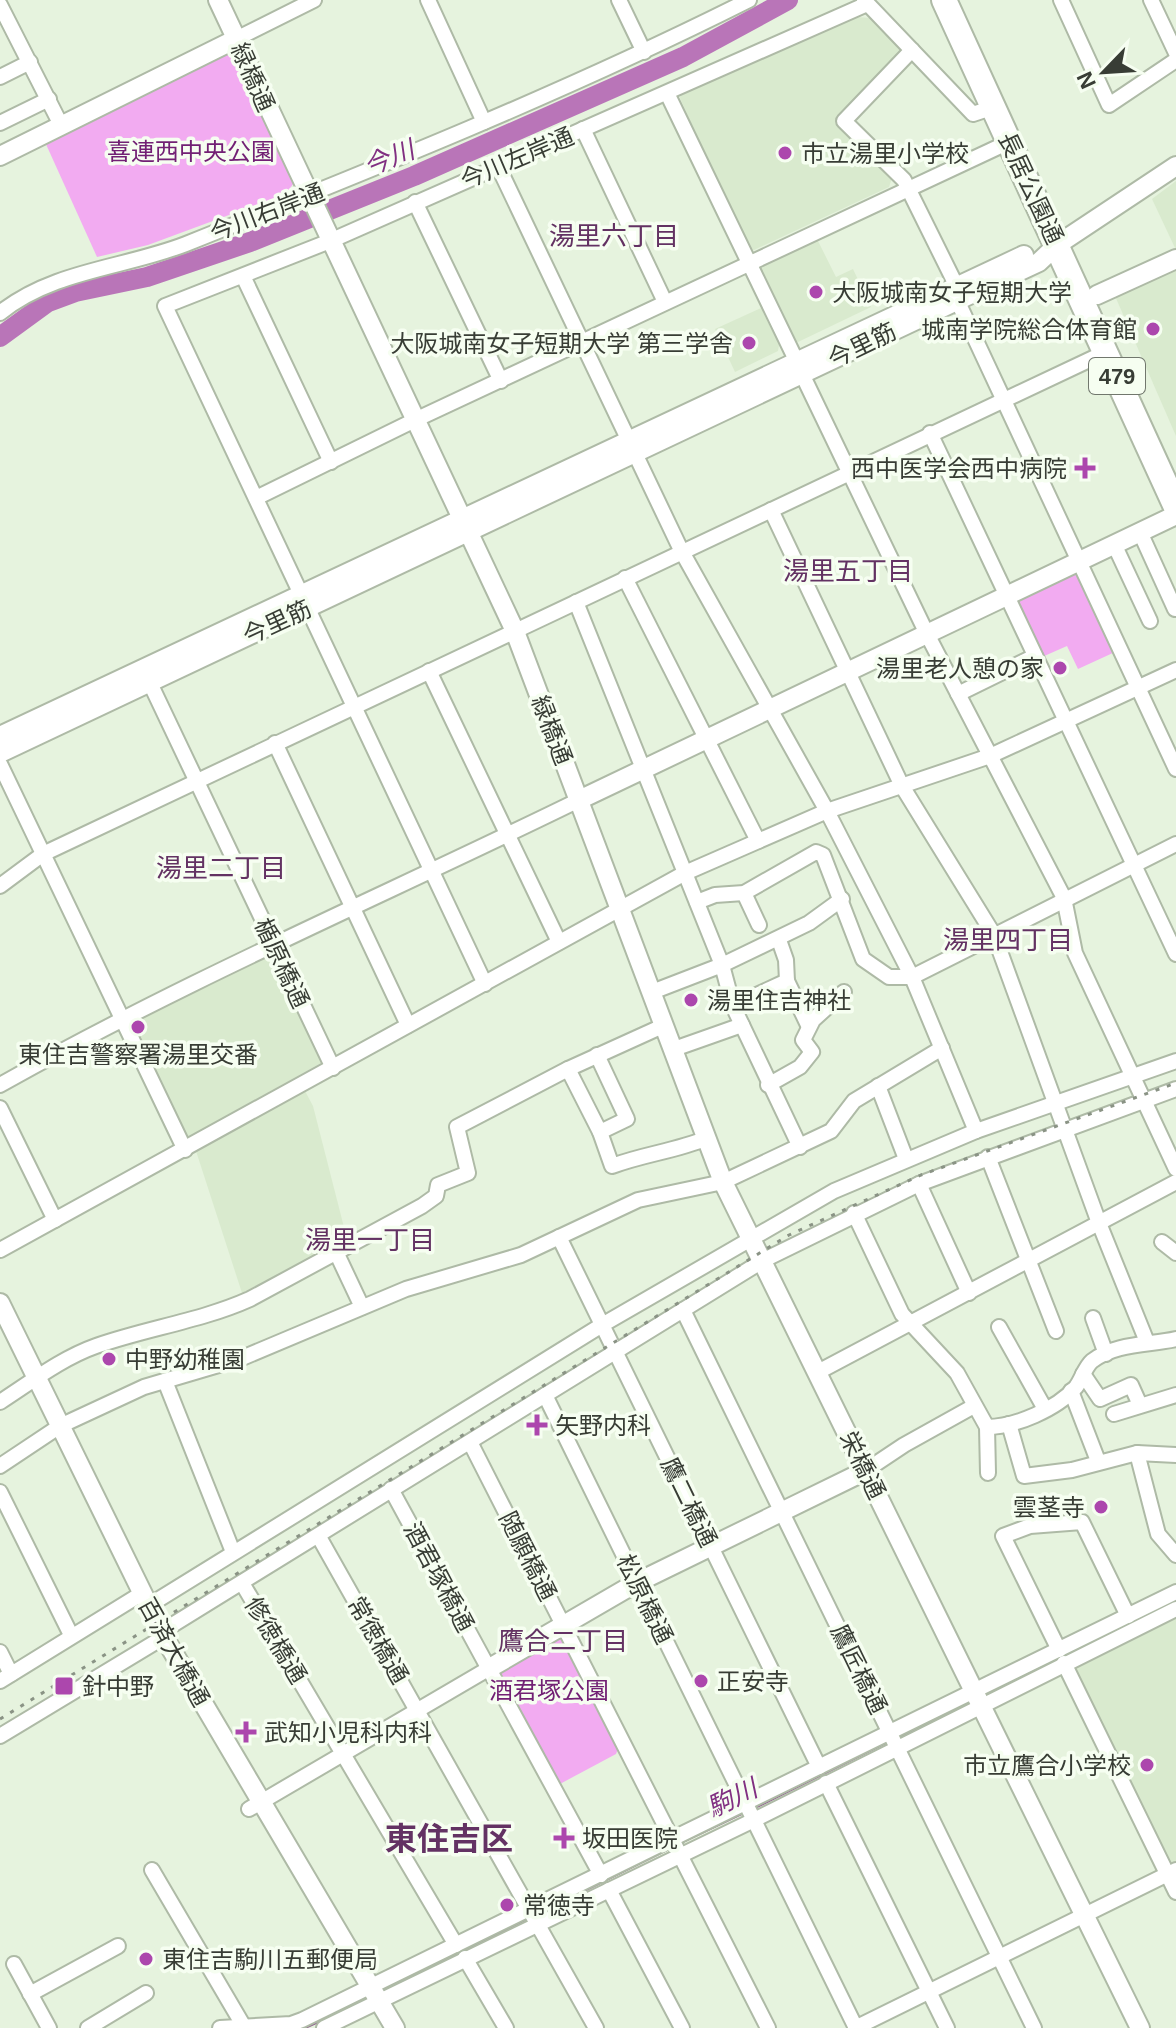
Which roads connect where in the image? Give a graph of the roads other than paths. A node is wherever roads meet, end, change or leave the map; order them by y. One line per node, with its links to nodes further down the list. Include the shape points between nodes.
1 (218, 0): 12 (street, 緑橋通)
2 (314, 0): 12 (street)
3 (428, 0): 22 (street)
4 (619, 0): 14 (street)
5 (749, 0): 14 (street, 今川右岸通)
6 (944, 0): 21 (highway, 長居公園通 / 479)
7 (962, 0): 34 (highway, 長居公園通 / 479)
8 (1061, 0): 16 (street, via 1109,105)
9 (1151, 0): 15 (street)
10 (865, 2): 13 (street); 19 (street, 今川左岸通)
11 (0, 5): 17 (street)
12 (236, 39): 24 (street); 31 (street, 緑橋通)
13 (912, 50): 21 (street, via 973,114); 30 (street, via 844,121)
14 (644, 52): 22 (street, 今川右岸通)
15 (1176, 53)
16 (1176, 60)
17 (30, 62): 18 (street); 20 (street)
18 (0, 77)
19 (667, 93): 25 (street, 今川左岸通); 36 (street)
20 (49, 99): 23 (street); 24 (street)
21 (994, 107): 26 (highway, 長居公園通 / 479)
22 (484, 122): 31 (street, 今川右岸通)
23 (0, 123)
24 (61, 125): 27 (street)
25 (583, 129): 28 (street, 今川左岸通); 40 (street)
26 (1009, 142): 30 (street); 34 (highway, 長居公園通 / 479)
27 (0, 156)
28 (498, 166): 32 (street, 今川左岸通); 42 (street)
29 (1176, 166): 34 (street, 今里筋)
30 (908, 189): 36 (street); 38 (street)
31 (308, 197): 33 (street, 緑橋通); 41 (street, 今川右岸通, via 148,259 67,277)
32 (415, 202): 33 (street, 今川左岸通); 45 (street)
33 (328, 238): 37 (street, 今川左岸通); 47 (street, 緑橋通)
34 (1063, 241): 38 (street, 今里筋, via 1043,260); 39 (highway, 長居公園通 / 479); 43 (highway, 長居公園通 / 479)
35 (1176, 259): 39 (street)
36 (749, 262): 40 (street); 44 (street)
37 (243, 276): 50 (street); 53 (street, 今川左岸通, via 165,306)
38 (956, 293): 44 (street, 今里筋); 46 (street)
39 (1097, 295): 52 (highway, 長居公園通 / 479)
40 (665, 302): 42 (street)
41 (0, 313)
42 (583, 343): 45 (street); 49 (street)
43 (1106, 352): 46 (street); 54 (highway, 長居公園通 / 479)
44 (799, 367): 49 (street, 今里筋); 51 (street)
45 (501, 381): 47 (street)
46 (1003, 400): 48 (street); 61 (street)
47 (415, 420): 50 (street); 57 (street, 緑橋通)
48 (930, 433): 51 (street); 63 (street)
49 (632, 446): 57 (street, 今里筋); 60 (street)
50 (331, 462): 53 (street)
51 (847, 472): 55 (street); 69 (street)
52 (1176, 473)
53 (256, 498): 64 (street)
54 (1176, 507)
55 (771, 510): 60 (street); 73 (street)
56 (1176, 515): 58 (street)
57 (464, 526): 64 (street, 今里筋); 68 (street, 緑橋通)
58 (1140, 532): 59 (street); 66 (street)
59 (1114, 544): 61 (street); 67 (street)
60 (681, 550): 62 (street); 78 (street)
61 (1079, 562): 63 (street); 75 (street)
62 (625, 578): 65 (street); 81 (street)
63 (1007, 596): 69 (street); 70 (street)
64 (306, 601): 74 (street, 今里筋); 77 (street); 80 (street, 今里筋)
65 (576, 602): 68 (street); 87 (street)
66 (1175, 609)
67 (1150, 621)
68 (514, 629): 72 (street); 90 (street, 緑橋通)
69 (927, 634): 73 (street); 76 (street)
70 (1035, 656): 76 (street); 79 (street)
71 (1176, 670): 75 (street)
72 (429, 671): 77 (street); 92 (street)
73 (847, 672): 78 (street); 89 (street)
74 (150, 683): 83 (street, 今里筋); 88 (street, 楯原橋通)
75 (1137, 687): 79 (street); 85 (street)
76 (958, 694): 84 (street)
77 (354, 705): 82 (street); 97 (street)
78 (771, 710): 81 (street); 91 (street)
79 (1066, 720): 84 (street); 96 (street)
80 (0, 736)
81 (708, 739): 87 (street); 93 (street)
82 (275, 743): 88 (street); 104 (street)
83 (0, 753)
84 (990, 756): 89 (street); 101 (street)
85 (1174, 762)
86 (0, 764): 95 (street)
87 (643, 770): 90 (street); 98 (street)
88 (196, 780): 95 (street); 110 (street, 楯原橋通)
89 (902, 786): 91 (street); 107 (street)
90 (579, 800): 92 (street); 105 (street, 緑橋通)
91 (827, 811): 93 (street); 113 (street)
92 (507, 836): 97 (street); 109 (street)
93 (758, 841): 98 (street)
94 (1176, 844): 96 (street)
95 (43, 854): 99 (street); 119 (street)
96 (1134, 864): 101 (street); 111 (street)
97 (432, 869): 104 (street); 115 (street)
98 (685, 873): 103 (street); 105 (street)
99 (0, 886)
100 (744, 893): 102 (street, via 816,852 823,855); 103 (street); 106 (street)
101 (1064, 898): 107 (street); 130 (street, via 1075,953)
102 (842, 899): 108 (street); 113 (street, via 863,959 889,977)
103 (697, 902): 112 (street)
104 (353, 906): 110 (street); 120 (street)
105 (620, 908): 109 (street); 116 (street, 緑橋通)
106 (759, 925)
107 (994, 935): 113 (street); 136 (street)
108 (779, 940): 112 (street); 114 (street)
109 (559, 942): 115 (street)
110 (273, 944): 119 (street); 128 (street, 楯原橋通)
111 (1176, 954)
112 (722, 965): 116 (street); 118 (street)
113 (912, 977): 124 (street)
114 (787, 981): 118 (street); 123 (street)
115 (485, 984): 120 (street)
116 (652, 992): 121 (street, 緑橋通)
117 (844, 992): 123 (street)
118 (733, 1006): 122 (street)
119 (122, 1018): 131 (street); 143 (street)
120 (408, 1025): 128 (street)
121 (665, 1025): 125 (street, 緑橋通); 126 (street)
122 (742, 1025): 125 (street); 132 (street)
123 (809, 1027): 132 (street, via 803,1040 812,1052 808,1058)
124 (942, 1048): 133 (street); 139 (street)
125 (674, 1049): 141 (street, 緑橋通)
126 (597, 1055): 129 (street); 140 (street, via 627,1119)
127 (1176, 1061): 130 (street)
128 (333, 1068): 143 (street)
129 (568, 1069): 140 (street); 158 (street, via 457,1127 468,1173 438,1185 436,1196 422,1206)
130 (1133, 1075): 135 (street); 136 (street)
131 (0, 1085)
132 (768, 1085): 142 (street)
133 (878, 1086): 142 (street, via 854,1101 831,1131); 145 (street)
134 (1176, 1089): 135 (street)
135 (1143, 1100): 138 (street); 146 (street)
136 (1056, 1103): 138 (street); 139 (street)
137 (0, 1108): 151 (street)
138 (1066, 1128): 144 (street); 152 (street)
139 (976, 1131): 145 (street)
140 (600, 1132): 141 (street, via 612,1166)
141 (707, 1138): 147 (street, 緑橋通)
142 (800, 1147): 147 (street)
143 (185, 1150): 151 (street)
144 (988, 1157): 149 (street); 160 (street)
145 (906, 1159): 154 (street)
146 (1176, 1169)
147 (723, 1182): 153 (street, via 638,1200); 154 (street, 緑橋通)
148 (1176, 1182): 152 (street)
149 (919, 1184): 150 (street); 161 (street)
150 (854, 1213): 159 (street); 166 (street)
151 (55, 1220): 156 (street)
152 (1099, 1223): 160 (street); 171 (street)
153 (559, 1237): 163 (street, via 521,1255); 167 (street, 鷹二橋通)
154 (751, 1237): 159 (street, 栄橋通); 167 (street)
155 (1162, 1242): 157 (street)
156 (0, 1250)
157 (1176, 1253)
158 (337, 1254): 163 (street); 176 (street, via 228,1309 95,1346)
159 (764, 1260): 164 (street); 174 (street, 栄橋通)
160 (1028, 1262): 161 (street); 169 (street)
161 (969, 1293): 166 (street)
162 (0, 1303): 176 (street, 百済大橋通)
163 (362, 1307): 177 (street, via 242,1358)
164 (683, 1310): 172 (street); 198 (street, 鷹匠橋通)
165 (1093, 1318): 173 (street)
166 (911, 1323): 174 (street); 183 (street, via 957,1373)
167 (602, 1325): 172 (street, 鷹二橋通); 201 (street)
168 (999, 1327): 184 (street)
169 (1056, 1331)
170 (1176, 1339): 171 (street)
171 (1147, 1342): 173 (street)
172 (616, 1351): 179 (street); 200 (street, 鷹二橋通)
173 (1106, 1354): 175 (street, via 1090,1362)
174 (818, 1372): 194 (street, 栄橋通)
175 (1083, 1374): 178 (street); 182 (street, via 1100,1399 1131,1385)
176 (37, 1378): 181 (street); 187 (street, 百済大橋通)
177 (165, 1381): 187 (street); 201 (street)
178 (1071, 1391): 184 (street); 192 (street)
179 (545, 1395): 189 (street); 204 (street, 松原橋通)
180 (1176, 1395): 182 (street)
181 (0, 1402)
182 (1140, 1405): 185 (street)
183 (974, 1406): 188 (street); 194 (street)
184 (1045, 1409): 186 (street)
185 (1114, 1414)
186 (1009, 1424): 188 (street); 192 (street, via 1024,1476)
187 (60, 1426): 193 (street); 206 (street, 百済大橋通)
188 (987, 1427): 195 (street)
189 (470, 1442): 196 (street); 209 (street, 随願橋通)
190 (1137, 1453): 191 (street); 192 (street); 202 (street, via 1158,1534)
191 (1176, 1455)
192 (1098, 1461)
193 (0, 1466)
194 (865, 1471): 198 (street); 216 (street, 栄橋通)
195 (988, 1473)
196 (391, 1489): 199 (street); 214 (street, 酒君塚橋通)
197 (0, 1492): 211 (street)
198 (782, 1511): 200 (street); 219 (street, 鷹匠橋通)
199 (319, 1537): 203 (street); 217 (street, 常徳橋通)
200 (710, 1547): 204 (street); 221 (street, 鷹二橋通)
201 (233, 1552): 206 (street)
202 (1176, 1555)
203 (242, 1583): 210 (street); 220 (street, 修徳橋通)
204 (636, 1583): 209 (street); 223 (street, 松原橋通)
205 (1176, 1592): 208 (street)
206 (144, 1600): 210 (street, 百済大橋通); 211 (street)
207 (1176, 1609): 213 (street)
208 (1128, 1616): 213 (street); 213 (street, via 1082,1522 1030,1526 1003,1536)
209 (564, 1625): 214 (street); 226 (street, 随願橋通)
210 (162, 1634): 218 (street); 224 (street, 百済大橋通)
211 (71, 1635): 215 (street)
212 (0, 1652): 215 (street)
213 (1061, 1656): 216 (street); 228 (street)
214 (488, 1669): 217 (street); 229 (street, 酒君塚橋通)
215 (5, 1677)
216 (978, 1698): 219 (street); 232 (street, 栄橋通)
217 (418, 1710): 220 (street); 233 (street, 常徳橋通)
218 (0, 1736)
219 (894, 1739): 221 (street); 222 (street); 236 (street, 鷹匠橋通)
220 (344, 1753): 224 (street); 234 (street, 修徳橋通)
221 (819, 1767): 223 (street)
222 (826, 1783): 225 (street); 239 (street)
223 (745, 1802): 225 (street, 松原橋通); 226 (street)
224 (256, 1805): 242 (street, 百済大橋通)
225 (753, 1818): 226 (street); 253 (street)
226 (675, 1847): 229 (street); 230 (street); 252 (street, 随願橋通)
227 (152, 1870): 243 (street)
228 (1171, 1872): 231 (street); 232 (street)
229 (601, 1875): 233 (street)
230 (609, 1890): 233 (street); 251 (street)
231 (1176, 1892)
232 (1084, 1915): 236 (street); 256 (street, 栄橋通)
233 (532, 1916): 234 (street); 237 (street); 250 (street, 常徳橋通)
234 (456, 1945): 242 (street)
235 (118, 1946): 241 (street)
236 (999, 1956): 239 (street); 255 (street, 鷹匠橋通)
237 (465, 1958): 242 (street); 249 (street)
238 (14, 1964): 241 (street)
239 (929, 1991): 253 (street); 254 (street)
240 (146, 1993): 245 (street)
241 (30, 1994): 244 (street)
242 (376, 1994): 243 (street, via 291,2024); 247 (street); 248 (street, 百済大橋通)
243 (243, 2025): 246 (street)
244 (49, 2028)
245 (88, 2028)
246 (220, 2028)
247 (324, 2028)
248 (395, 2028)
249 (506, 2028)
250 (596, 2028)
251 (682, 2028)
252 (768, 2028)
253 (855, 2028)
254 (947, 2028)
255 (1034, 2028)
256 (1140, 2028)

